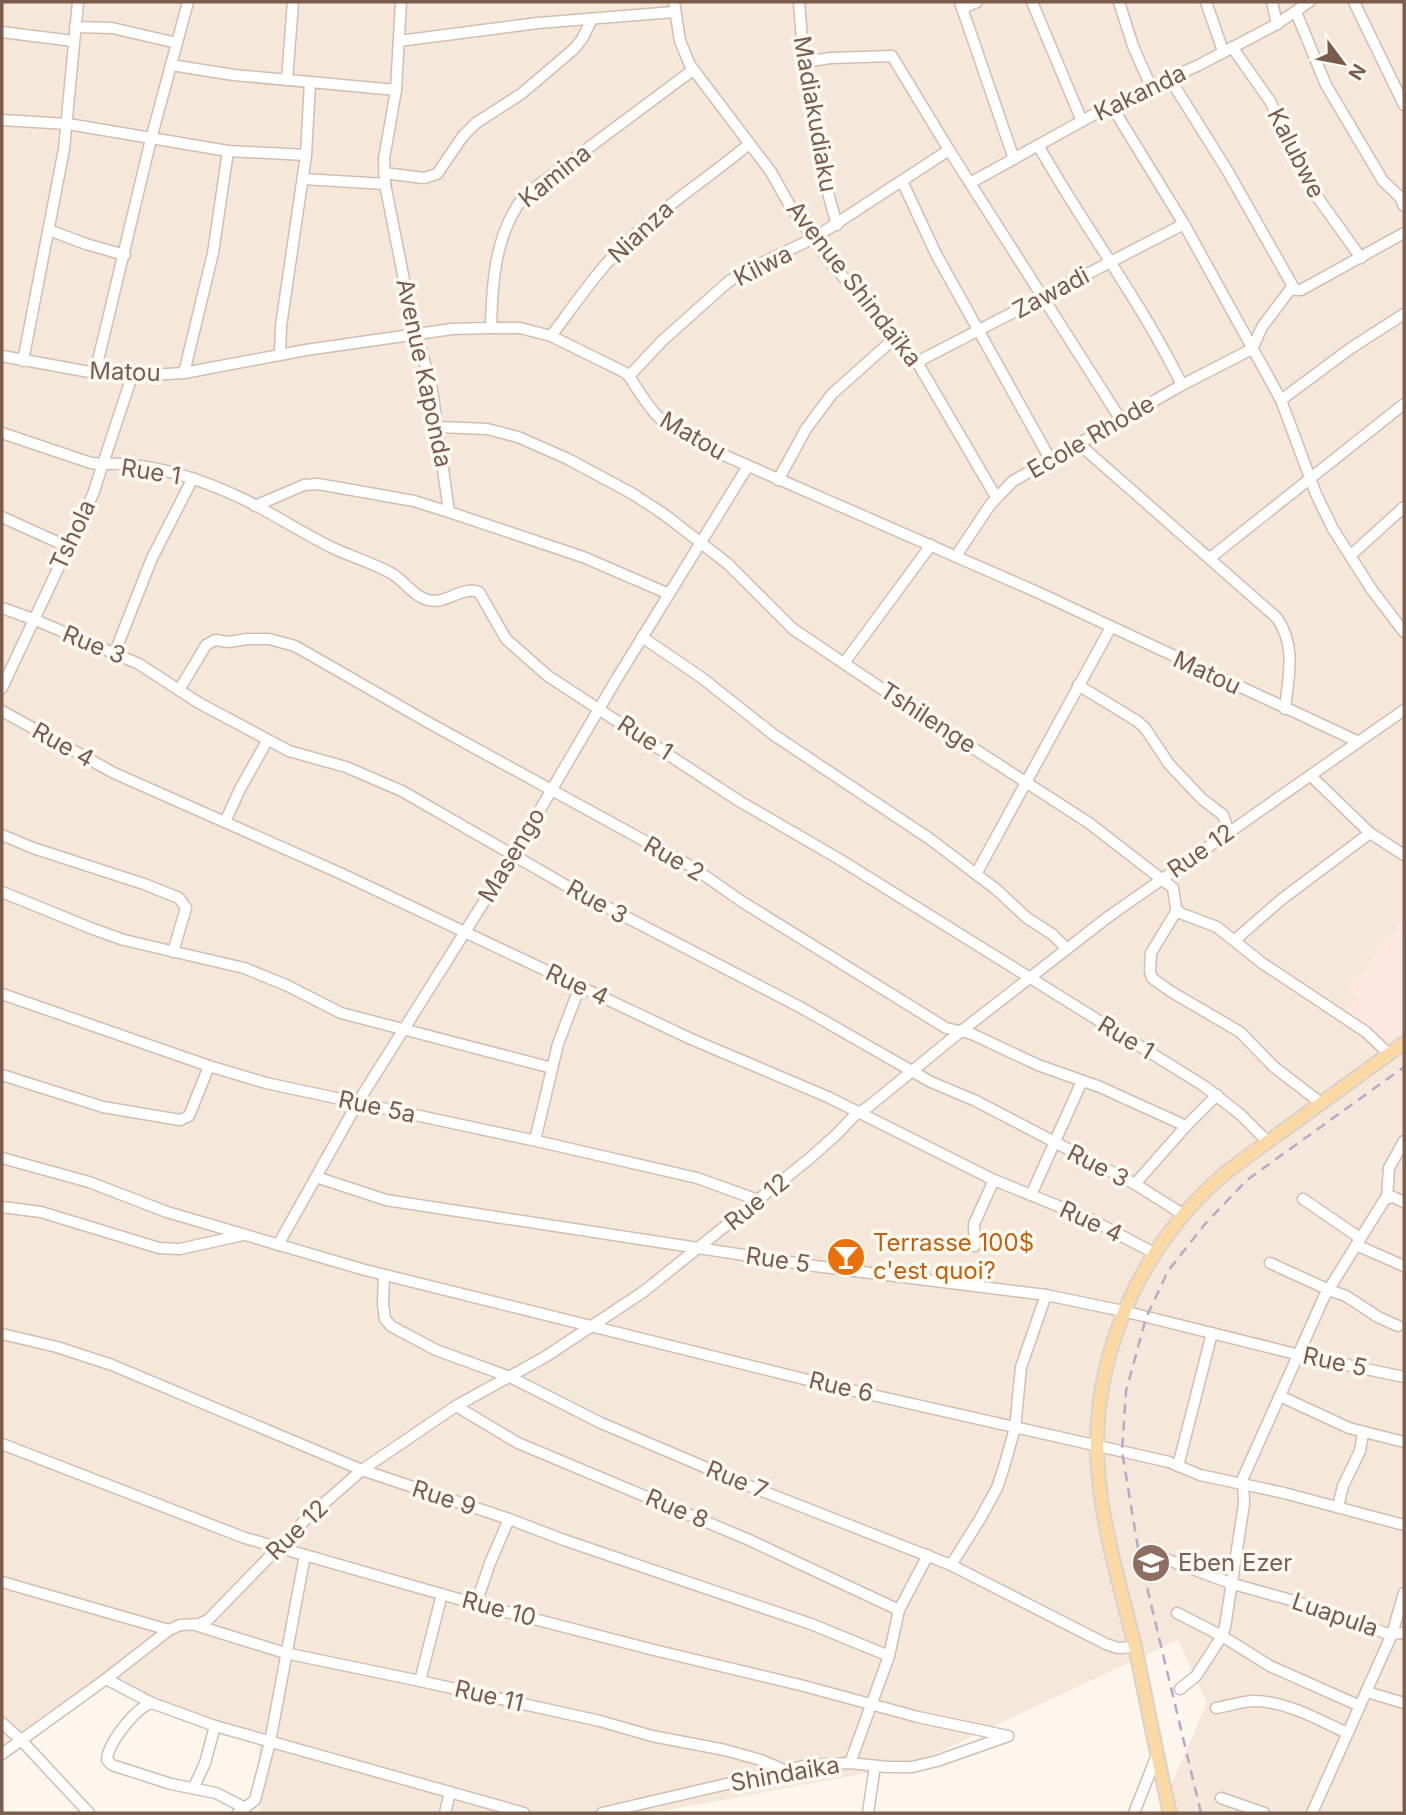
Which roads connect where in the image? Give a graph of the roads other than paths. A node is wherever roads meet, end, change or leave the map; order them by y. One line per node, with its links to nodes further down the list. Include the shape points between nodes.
1 (78, 2): 18 (street)
2 (188, 2): 22 (street)
3 (293, 2): 28 (street)
4 (401, 2): 21 (street, Avenue Kaponda)
5 (799, 2): 24 (street, Madiakudiaku)
6 (976, 2): 13 (street)
7 (1032, 2): 35 (street)
8 (1119, 2): 30 (street)
9 (1206, 2): 23 (street, Kalubwe)
10 (1272, 2): 17 (street)
11 (1309, 2): 15 (street, Kakanda)
12 (1354, 2): 33 (street)
13 (961, 5): 43 (street)
14 (674, 7): 16 (street); 26 (street, Avenue Shindaïka, via 682,50)
15 (1296, 12): 17 (street, Kakanda); 48 (street, via 1326,85 1383,181)
16 (592, 19): 21 (street); 45 (street, via 574,49 521,94 476,124 437,174)
17 (1278, 24): 23 (street, Kakanda)
18 (75, 27): 20 (street); 22 (street, via 111,28)
19 (2, 32): 20 (street)
20 (74, 41): 36 (street)
21 (399, 41): 31 (street, Avenue Kaponda)
22 (177, 43): 25 (street)
23 (1228, 49): 27 (street, Kakanda); 55 (street, Kalubwe, via 1270,101 1316,195)
24 (804, 62): 40 (street, via 892,56); 50 (street, Madiakudiaku, via 819,161)
25 (171, 65): 28 (street); 37 (street)
26 (693, 70): 38 (street, Avenue Shindaïka); 60 (street, Kamina, via 525,195 499,246)
27 (1170, 79): 30 (street, Kakanda); 57 (street)
28 (287, 80): 29 (street)
29 (310, 82): 31 (street); 42 (street)
30 (1151, 87): 32 (street, Kakanda)
31 (396, 90): 45 (street, Avenue Kaponda)
32 (1111, 105): 35 (street, Kakanda); 49 (street)
33 (1404, 105)
34 (2, 120): 36 (street)
35 (1082, 121): 39 (street, Kakanda)
36 (68, 124): 37 (street); 51 (street)
37 (151, 139): 41 (street); 54 (street)
38 (749, 144): 53 (street, Avenue Shindaïka); 64 (street, Nianza, via 629,240)
39 (1038, 145): 43 (street, Kakanda); 56 (street)
40 (949, 150): 46 (street, Kilwa); 47 (street)
41 (228, 151): 42 (street); 71 (street, via 213,253)
42 (306, 155): 44 (street)
43 (1014, 159): 47 (street, Kakanda)
44 (303, 179): 45 (street); 66 (street)
45 (385, 179): 62 (street, Avenue Kaponda)
46 (902, 181): 50 (street, Kilwa); 61 (street)
47 (970, 183): 58 (street)
48 (1404, 206)
49 (1184, 224): 56 (street, Zawadi); 65 (street)
50 (837, 225): 53 (street, Kilwa)
51 (49, 230): 54 (street); 68 (street)
52 (1404, 233): 55 (street)
53 (814, 239): 63 (street, Avenue Shindaïka); 73 (street, Kilwa, via 728,282)
54 (125, 255): 70 (street)
55 (1361, 257): 57 (street, via 1301,290)
56 (1111, 261): 58 (street, Zawadi); 74 (street)
57 (1292, 288): 65 (street, via 1262,327)
58 (1043, 298): 61 (street, Zawadi); 77 (street)
59 (1404, 314): 75 (street)
60 (491, 328): 62 (street, Matou); 64 (street, Matou, via 520,328)
61 (979, 331): 69 (street, Zawadi); 81 (street)
62 (418, 335): 66 (street, Matou); 78 (street, Avenue Kaponda)
63 (897, 336): 69 (street, Avenue Shindaïka); 85 (street, via 832,394)
64 (551, 337): 73 (street, Matou)
65 (1252, 349): 74 (street, Ecole Rhode); 75 (street)
66 (280, 354): 71 (street, Matou)
67 (2, 356): 68 (street, Matou)
68 (23, 361): 70 (street, Matou)
69 (918, 362): 87 (street, Avenue Shindaïka)
70 (95, 373): 72 (street, Matou)
71 (184, 373): 72 (street, Matou)
72 (132, 376): 82 (street, Tshola)
73 (629, 376): 83 (street, Matou, via 663,423)
74 (1182, 385): 77 (street, Ecole Rhode)
75 (1281, 400): 86 (street)
76 (1404, 404): 86 (street)
77 (1121, 420): 80 (street, Ecole Rhode)
78 (439, 427): 90 (street, Avenue Kaponda); 92 (street, Tshilenge, via 486,429 539,444 633,494)
79 (2, 433): 82 (street, Rue 1)
80 (1079, 444): 81 (street, Ecole Rhode); 97 (street)
81 (1050, 459): 87 (street, Ecole Rhode)
82 (103, 466): 84 (street, Rue 1, via 123,464); 94 (street, Tshola)
83 (748, 467): 85 (street, Matou); 92 (street, Masengo)
84 (193, 478): 88 (street, Rue 1); 104 (street, via 152,558)
85 (778, 480): 93 (street, Matou)
86 (1311, 480): 95 (street, via 1323,510); 97 (street)
87 (996, 497): 96 (street, Ecole Rhode)
88 (255, 506): 90 (street, via 304,485 318,484); 109 (street, Rue 1, via 396,576 422,598 435,601 466,591 479,592 514,647 548,676)
89 (1404, 507): 95 (street)
90 (449, 512): 98 (street, via 583,556)
91 (2, 517): 94 (street)
92 (702, 542): 98 (street, Masengo); 105 (street, Tshilenge, via 787,624)
93 (931, 545): 96 (street, Matou); 105 (street)
94 (68, 547): 100 (street, Tshola)
95 (1351, 555): 102 (street)
96 (956, 556): 101 (street, Matou)
97 (1210, 558): 110 (street, via 1284,628 1290,649)
98 (668, 594): 103 (street, Masengo)
99 (2, 608): 100 (street, Rue 3)
100 (33, 619): 104 (street, Rue 3); 107 (street, Tshola)
101 (1111, 627): 106 (street); 110 (street, Matou)
102 (1404, 632)
103 (642, 637): 109 (street, Masengo); 124 (street, via 774,735 885,807)
104 (115, 652): 108 (street, Rue 3)
105 (844, 663): 116 (street, Tshilenge)
106 (1078, 685): 116 (street); 119 (street, via 1145,728 1169,764 1223,815)
107 (2, 688)
108 (179, 690): 113 (street, Rue 3); 117 (street, Rue 2, via 206,645 215,640 269,639 295,646)
109 (599, 708): 117 (street, Masengo); 132 (street, Rue 1, via 739,801)
110 (1285, 709): 114 (street, Matou)
111 (1404, 710): 114 (street, Rue 12)
112 (2, 711): 118 (street, Rue 4, via 114,772)
113 (267, 741): 118 (street); 122 (street, Rue 3, via 402,791)
114 (1359, 743): 115 (street, Rue 12)
115 (1311, 776): 119 (street, Rue 12); 120 (street)
116 (1027, 781): 124 (street); 125 (street, Tshilenge)
117 (552, 791): 122 (street, Masengo); 136 (street, Rue 2, via 694,868 946,1028)
118 (225, 822): 128 (street, Rue 4)
119 (1229, 832): 125 (street, Rue 12)
120 (1370, 833): 123 (street); 129 (street)
121 (2, 835): 131 (street, via 179,898 186,908)
122 (514, 854): 128 (street, Masengo); 141 (street, Rue 3)
123 (1404, 855)
124 (976, 874): 130 (street)
125 (1162, 878): 127 (street, Tshilenge, via 1173,888); 130 (street, Rue 12)
126 (2, 892): 131 (street, via 93,929)
127 (1177, 909): 129 (street, via 1211,923); 146 (street, via 1152,953 1152,978 1240,1032 1274,1067)
128 (464, 933): 133 (street, Rue 4); 135 (street, Masengo)
129 (1235, 940): 138 (street, via 1366,1032)
130 (1067, 949): 132 (street, Rue 12)
131 (173, 952): 135 (street, via 244,968 341,1013)
132 (1029, 979): 136 (street, Rue 12); 144 (street, Rue 1)
133 (580, 986): 140 (street); 147 (street, Rue 4)
134 (2, 994): 139 (street, Rue 5a)
135 (403, 1028): 140 (street); 145 (street, Masengo)
136 (960, 1032): 141 (street, Rue 12); 143 (street, Rue 2)
137 (1404, 1043): 138 (main road)
138 (1389, 1054): 146 (main road)
139 (209, 1066): 142 (street, via 189,1116 180,1120 103,1107); 145 (street, Rue 5a)
140 (552, 1068): 149 (street)
141 (912, 1071): 147 (street, Rue 12); 152 (street, Rue 3)
142 (2, 1075)
143 (1082, 1081): 148 (street, Rue 2); 152 (street)
144 (1217, 1095): 148 (street); 150 (street, Rue 1)
145 (358, 1102): 149 (street, Rue 5a); 154 (street, Masengo)
146 (1321, 1103): 150 (main road)
147 (856, 1113): 155 (street, Rue 4); 160 (street, Rue 12, via 829,1142)
148 (1185, 1126): 156 (street)
149 (535, 1140): 160 (street, Rue 5a, via 697,1178)
150 (1268, 1142): 163 (main road, via 1213,1184)
151 (1404, 1142): 158 (street, via 1389,1168)
152 (1055, 1144): 156 (street, Rue 3); 157 (street)
153 (2, 1158): 164 (street, Rue 6, via 89,1182)
154 (316, 1177): 166 (street, Masengo); 168 (street, Rue 5, via 380,1199)
155 (994, 1180): 157 (street, Rue 4); 167 (street, via 974,1224)
156 (1135, 1184): 163 (street, Rue 3)
157 (1031, 1195): 169 (street, Rue 4)
158 (1387, 1198): 161 (street); 165 (street)
159 (1303, 1199): 165 (street)
160 (758, 1200): 168 (street, Rue 12)
161 (1404, 1202)
162 (2, 1207): 164 (street, via 41,1212 159,1248 180,1249)
163 (1184, 1215): 169 (main road)
164 (244, 1235): 166 (street, Rue 6)
165 (1358, 1241): 171 (street); 173 (street)
166 (278, 1245): 172 (street, Rue 6)
167 (975, 1246)
168 (702, 1247): 174 (street, Rue 5); 176 (street, Rue 12)
169 (1154, 1253): 175 (main road)
170 (1270, 1262): 173 (street)
171 (1404, 1266)
172 (384, 1275): 176 (street, Rue 6); 181 (street, Rue 7, via 385,1319 391,1326 436,1350)
173 (1329, 1290): 177 (street); 180 (street)
174 (1046, 1295): 175 (street, Rue 5); 185 (street, via 1021,1367)
175 (1123, 1311): 178 (street, Rue 5); 189 (main road, via 1106,1370)
176 (594, 1326): 181 (street, Rue 12); 185 (street, Rue 6)
177 (1398, 1326)
178 (1212, 1333): 180 (street, Rue 5); 190 (street)
179 (2, 1334): 191 (street, Rue 9, via 112,1365)
180 (1300, 1355): 182 (street, Rue 5); 183 (street)
181 (510, 1377): 184 (street, Rue 12); 199 (street, Rue 7, via 622,1432)
182 (1404, 1377)
183 (1280, 1396): 186 (street); 192 (street, via 1243,1478)
184 (456, 1406): 191 (street, Rue 12); 206 (street, Rue 8, via 518,1443 747,1539)
185 (1015, 1427): 189 (street, Rue 6); 200 (street, via 997,1488)
186 (1363, 1433): 187 (street); 193 (street)
187 (1404, 1442)
188 (2, 1444): 196 (street, Rue 10, via 217,1528)
189 (1097, 1445): 190 (street, Rue 6); 213 (main road, via 1104,1512)
190 (1178, 1466): 192 (street, Rue 6)
191 (362, 1470): 194 (street, Rue 9); 196 (street, Rue 12)
192 (1244, 1485): 193 (street, Rue 6); 202 (street)
193 (1338, 1507): 195 (street, Rue 6)
194 (509, 1519): 205 (street); 215 (street, Rue 9, via 811,1624)
195 (1404, 1525)
196 (278, 1547): 198 (street, Rue 10); 208 (street, Rue 12, via 208,1620)
197 (1147, 1552): 202 (street, Luapula)
198 (305, 1555): 204 (street, Rue 10); 214 (street)
199 (928, 1555): 200 (street, Rue 7); 206 (street)
200 (951, 1565): 213 (street, Rue 7, via 1106,1644)
201 (2, 1582): 209 (street)
202 (1230, 1583): 211 (street, Luapula); 212 (street)
203 (1404, 1592): 211 (street)
204 (442, 1594): 205 (street, Rue 10); 217 (street)
205 (476, 1604): 222 (street, Rue 10)
206 (900, 1610): 215 (street)
207 (1177, 1613): 212 (street)
208 (195, 1625): 209 (street, Rue 12); 214 (street, Rue 11)
209 (169, 1630): 216 (street, Rue 12)
210 (1404, 1633): 211 (street, Luapula)
211 (1392, 1634): 219 (street)
212 (1222, 1636): 218 (street, via 1196,1676); 223 (street, via 1270,1666)
213 (1135, 1647): 232 (main road)
214 (285, 1653): 217 (street, Rue 11); 230 (street)
215 (889, 1656): 222 (street)
216 (106, 1679): 220 (street); 229 (street, Rue 12)
217 (420, 1681): 235 (street, Rue 11, via 725,1750)
218 (1181, 1689)
219 (1367, 1692): 221 (street); 223 (street)
220 (152, 1703): 226 (street); 236 (street, via 132,1718 110,1748 107,1760 171,1784)
221 (1404, 1703)
222 (872, 1705): 228 (street, Rue 10); 233 (street)
223 (1360, 1706): 227 (street)
224 (1216, 1707): 227 (street, via 1254,1701 1274,1704)
225 (2, 1723): 229 (street)
226 (215, 1726): 230 (street); 236 (street)
227 (1347, 1733): 249 (street)
228 (1008, 1736): 234 (street, Shindaika, via 912,1767)
229 (21, 1740): 231 (street, Rue 12); 241 (street)
230 (270, 1742): 237 (street); 239 (street, via 255,1800)
231 (2, 1754)
232 (1157, 1755): 246 (street); 247 (main road)
233 (850, 1763): 234 (street, Shindaika); 235 (street, Shindaika)
234 (875, 1766): 245 (street)
235 (782, 1769): 240 (street, Shindaika)
236 (194, 1787): 239 (street, via 216,1793)
237 (450, 1792): 242 (street); 243 (street)
238 (1221, 1798): 248 (street)
239 (246, 1811)
240 (622, 1811): 244 (street, Shindaika)
241 (89, 1813)
242 (445, 1813)
243 (524, 1813)
244 (602, 1813)
245 (868, 1813)
246 (1134, 1813)
247 (1170, 1813)
248 (1264, 1813)
249 (1312, 1813)

